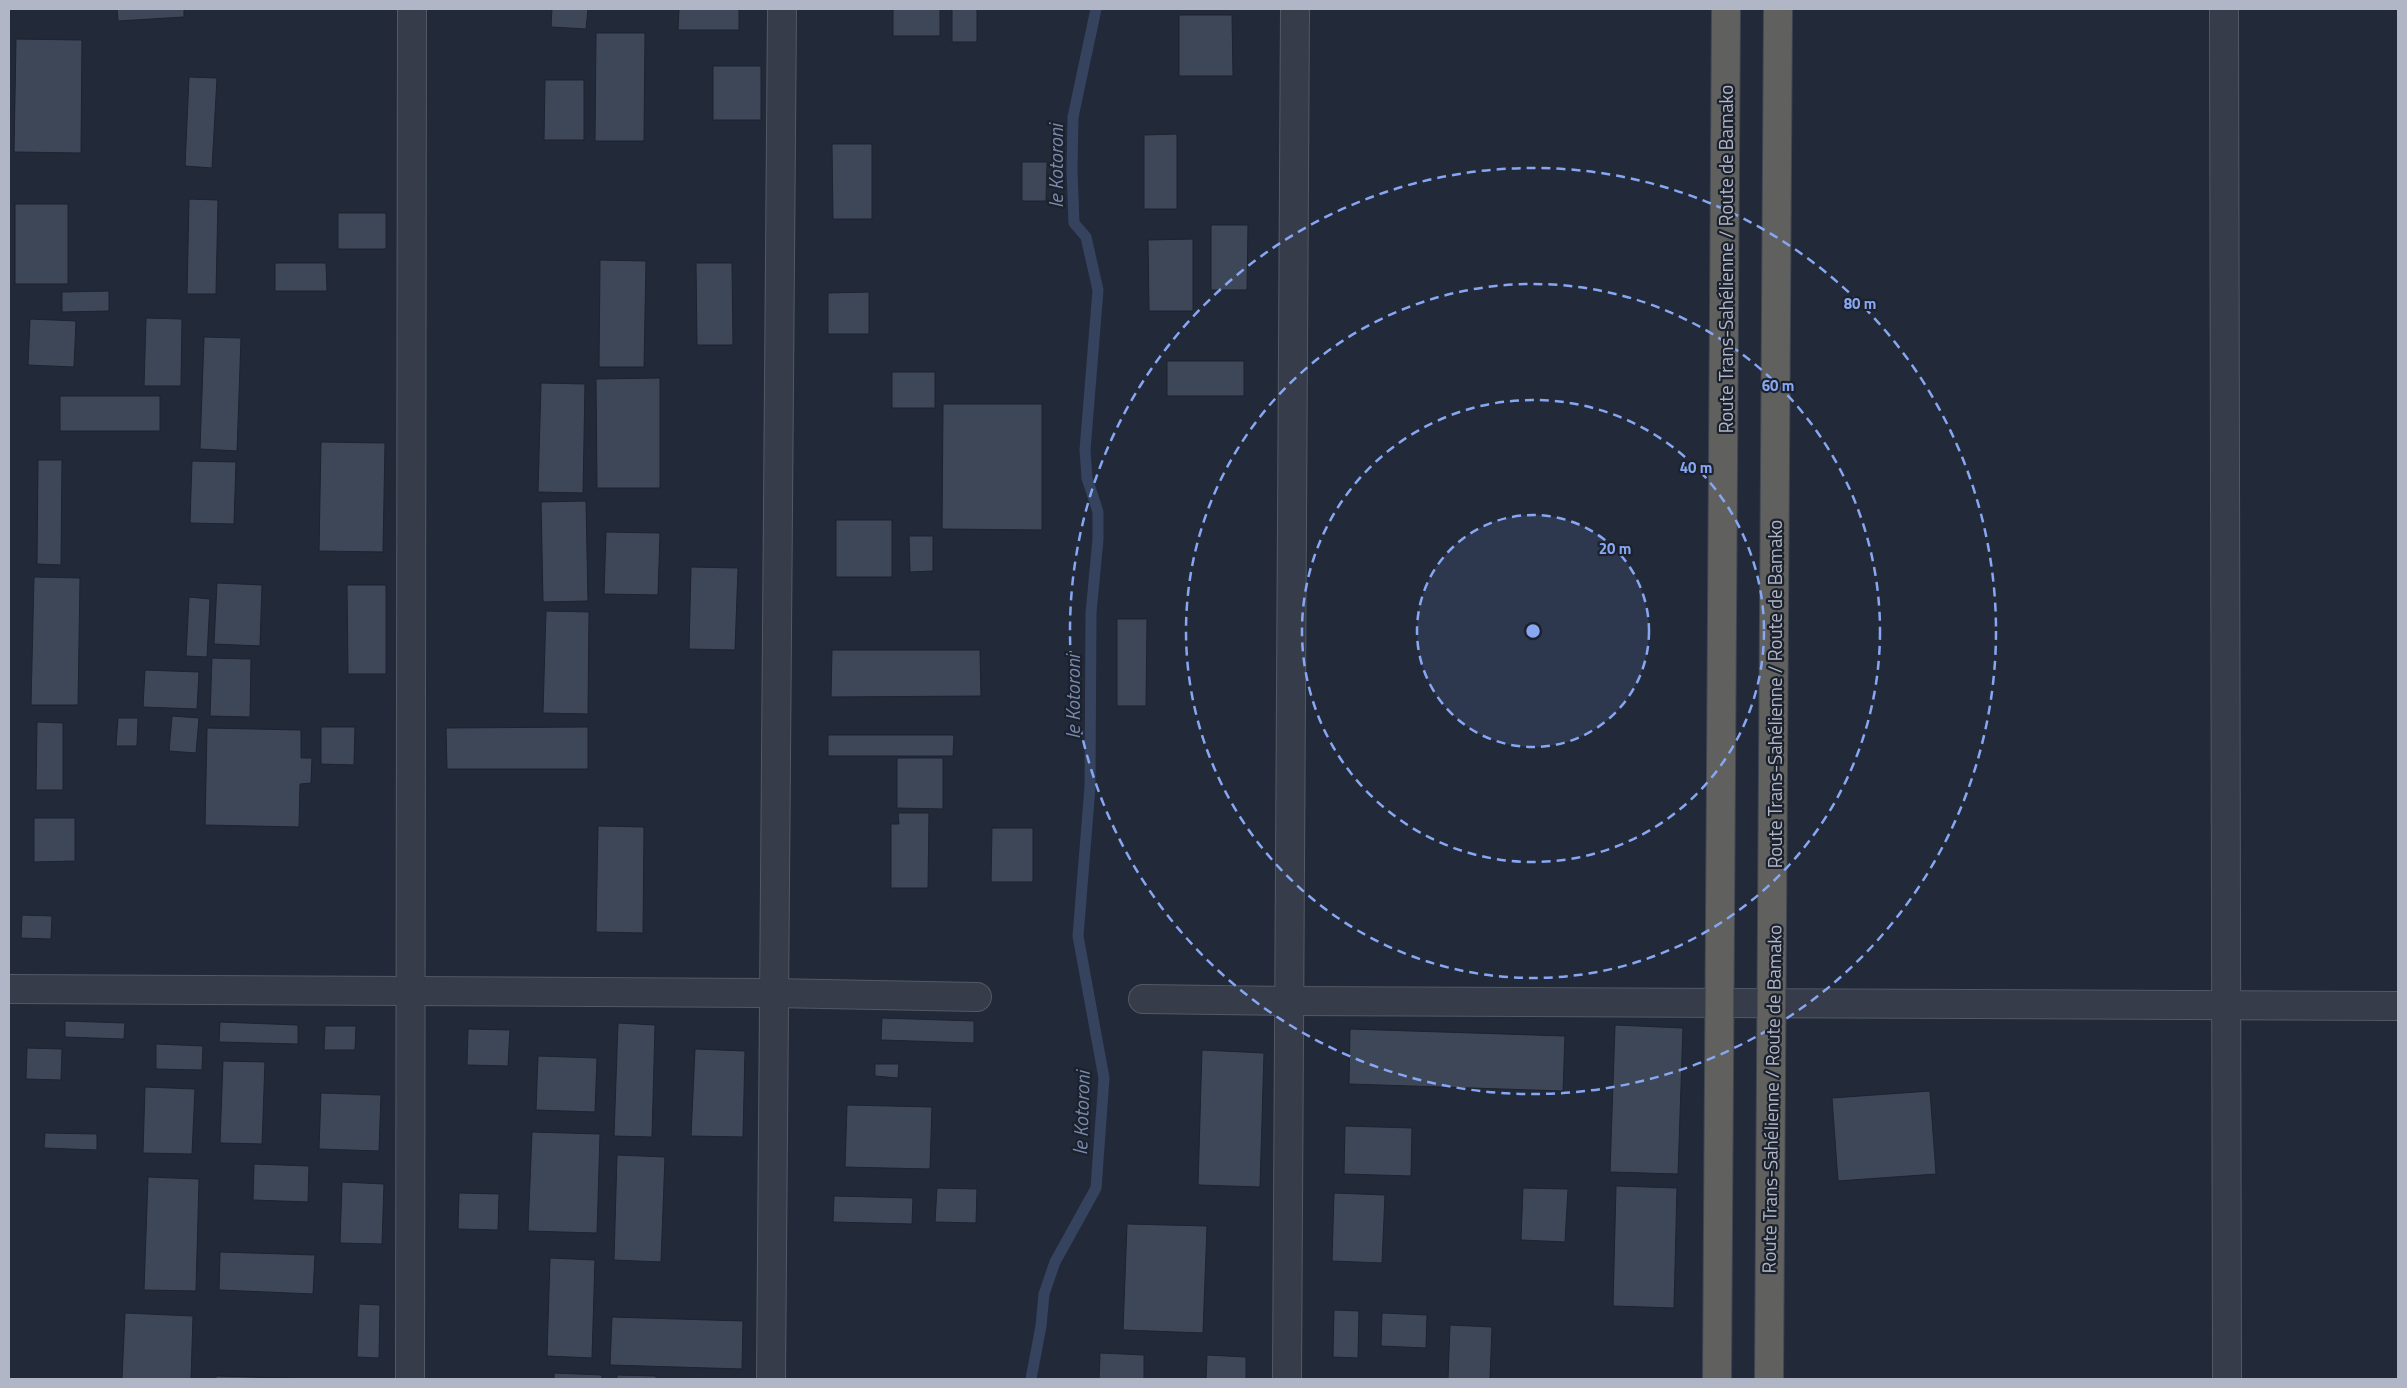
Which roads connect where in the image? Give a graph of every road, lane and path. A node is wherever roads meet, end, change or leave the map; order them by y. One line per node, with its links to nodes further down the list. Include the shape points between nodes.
1 (412, 9): 8 (street)
2 (782, 9): 9 (street)
3 (1295, 9): 12 (street)
4 (1726, 9): 13 (highway, Route Trans-Sahélienne / Route de Bamako)
5 (1778, 9): 14 (highway, Route Trans-Sahélienne / Route de Bamako)
6 (2224, 9): 15 (street)
7 (9, 989): 8 (street)
8 (412, 992): 9 (street); 17 (street)
9 (773, 993): 10 (street); 18 (street)
10 (977, 997)
11 (1143, 999): 12 (street)
12 (1290, 1001): 13 (street); 19 (street)
13 (1720, 1003): 14 (street); 20 (highway, Route Trans-Sahélienne / Route de Bamako)
14 (1772, 1004): 15 (street); 21 (highway, Route Trans-Sahélienne / Route de Bamako)
15 (2226, 1005): 16 (street); 22 (street)
16 (2398, 1006)
17 (410, 1379)
18 (771, 1379)
19 (1287, 1379)
20 (1717, 1379)
21 (1769, 1379)
22 (2227, 1379)

